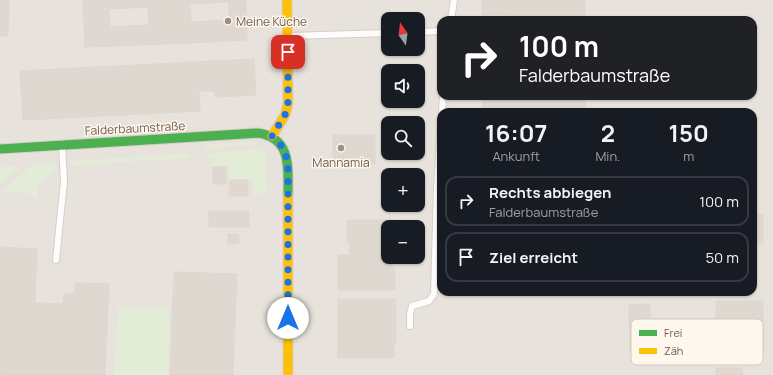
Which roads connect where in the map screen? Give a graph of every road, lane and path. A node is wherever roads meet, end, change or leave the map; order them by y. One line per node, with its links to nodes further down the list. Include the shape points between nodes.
1 (287, 0): 7 (street)
2 (454, 0): 3 (lane)
3 (452, 16)
4 (437, 31): 5 (lane)
5 (425, 32)
6 (381, 33): 7 (lane)
7 (287, 36): 8 (street, via 288,104 285,115)
8 (272, 136): 9 (street, Falderbaumstraße, via 258,133); 14 (street, via 284,149 288,164)
9 (62, 145): 10 (street, Falderbaumstraße); 12 (lane, via 64,181)
10 (0, 149)
11 (437, 199): 13 (lane, via 434,294 429,301 412,306)
12 (56, 260)
13 (410, 326)
14 (288, 375)

